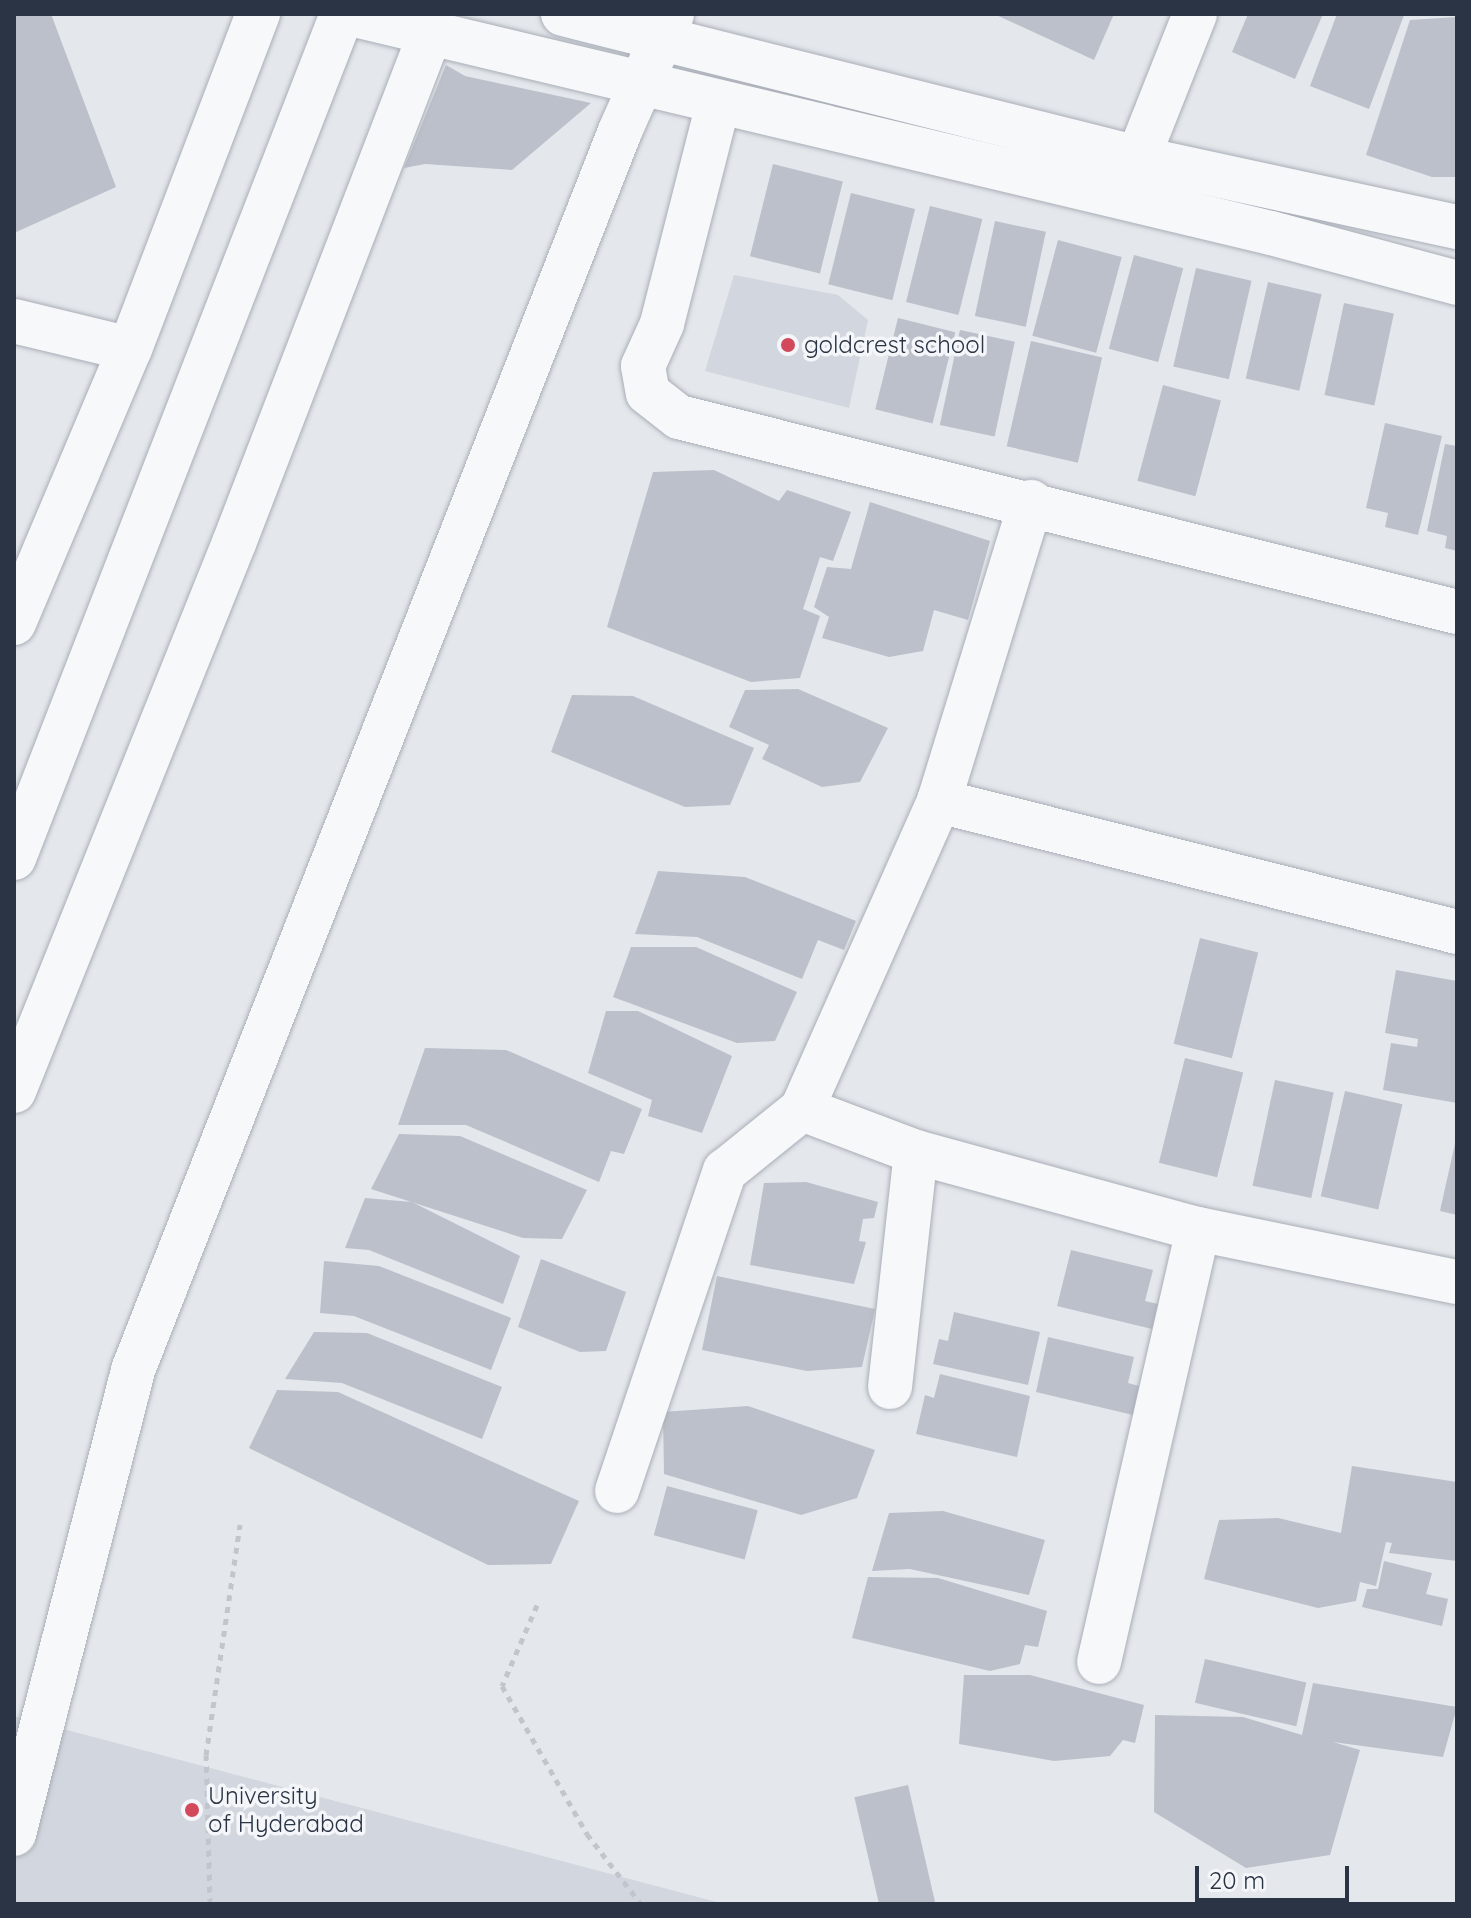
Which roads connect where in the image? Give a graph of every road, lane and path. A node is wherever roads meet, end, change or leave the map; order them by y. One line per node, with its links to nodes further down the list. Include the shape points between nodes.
1 (258, 14): 14 (street)
2 (342, 14): 19 (street)
3 (351, 14): 7 (street)
4 (563, 14): 6 (street)
5 (1195, 14): 10 (street)
6 (667, 26): 8 (street); 10 (street)
7 (430, 34): 8 (street); 21 (street, via 234,543)
8 (641, 85): 9 (street); 31 (street, via 133,1370)
9 (718, 104): 12 (street, via 1271,233); 15 (street, via 662,324 643,366 648,393 679,417)
10 (1138, 158): 11 (street)
11 (1457, 227)
12 (1457, 283)
13 (14, 321): 14 (street)
14 (130, 349): 17 (street)
15 (1031, 502): 16 (street); 18 (street)
16 (1457, 612)
17 (14, 623)
18 (939, 801): 20 (street); 22 (street)
19 (14, 858)
20 (1457, 932)
21 (14, 1091)
22 (802, 1109): 23 (street); 27 (street, via 725,1171)
23 (916, 1152): 24 (street); 26 (street)
24 (1198, 1229): 25 (street); 30 (street)
25 (1457, 1282)
26 (890, 1387)
27 (617, 1491)
28 (240, 1524): 32 (path, via 206,1755)
29 (537, 1605): 33 (path, via 502,1686 587,1834)
30 (1099, 1662)
31 (14, 1834)
32 (210, 1904)
33 (641, 1904)

